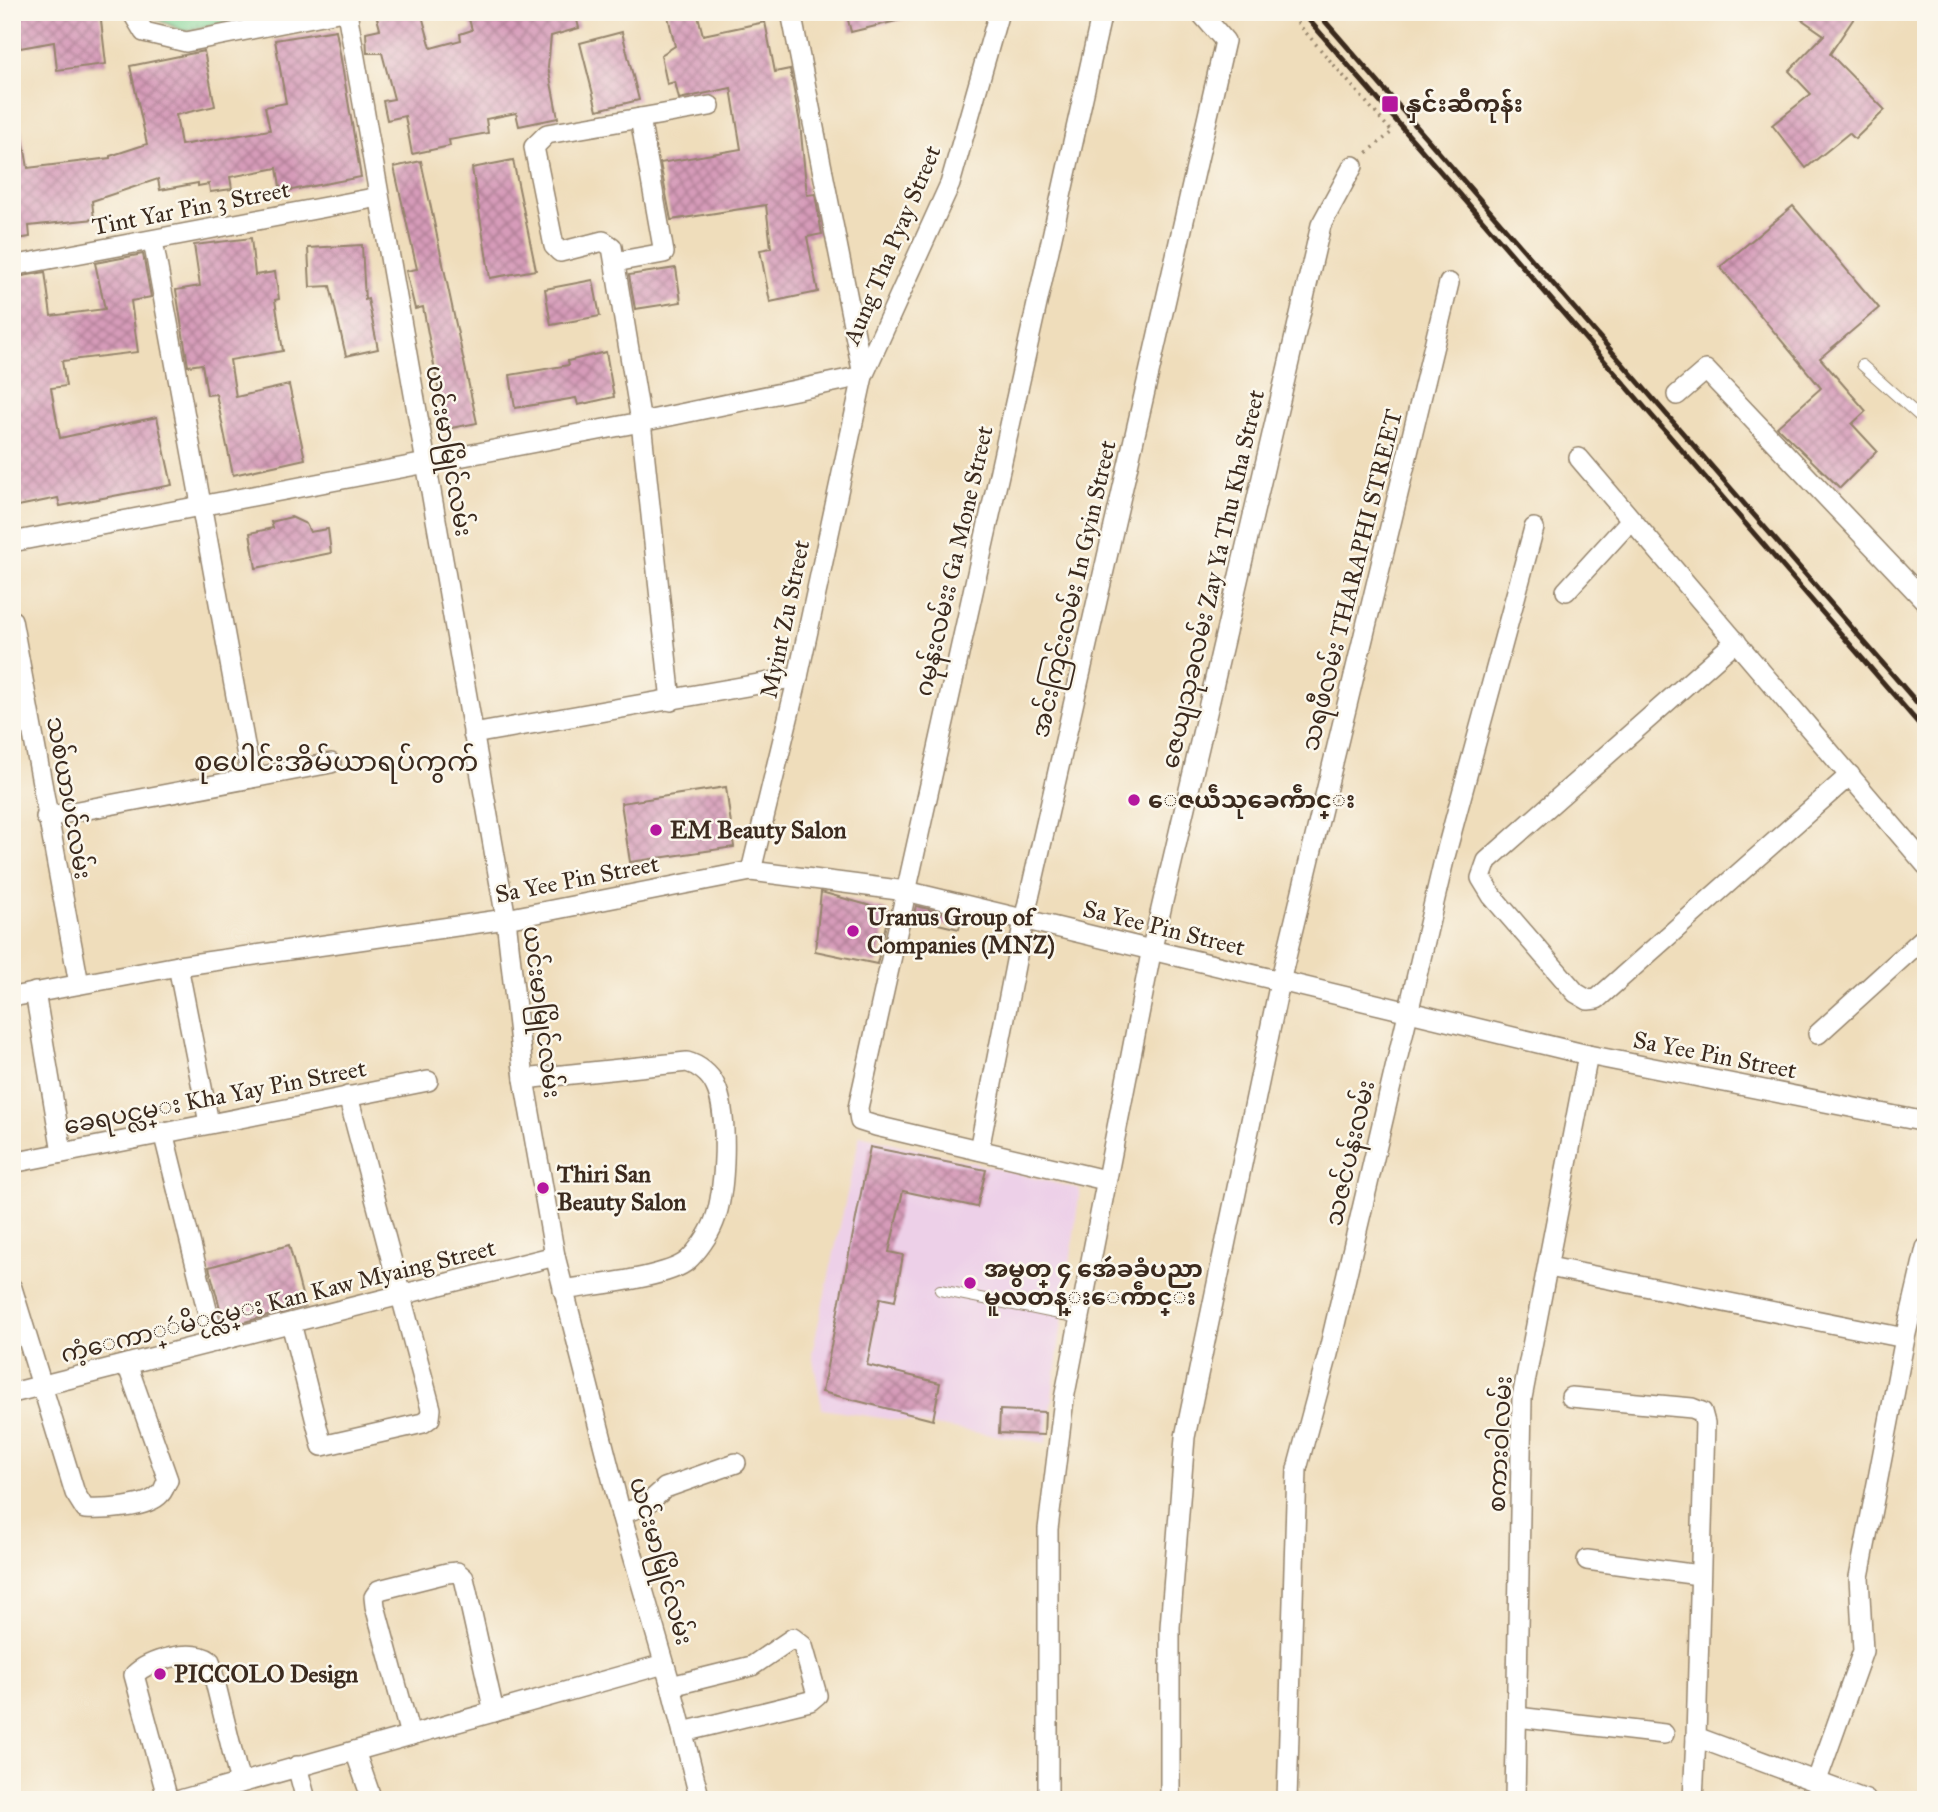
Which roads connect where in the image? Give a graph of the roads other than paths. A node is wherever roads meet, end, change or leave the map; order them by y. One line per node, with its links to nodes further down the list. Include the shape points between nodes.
1 (132, 12): 2 (street, via 144,32 186,42)
2 (338, 12)
3 (347, 12): 11 (street, ယင်းမာမြိုင်လမ်း)
4 (791, 12): 17 (street)
5 (999, 12): 17 (street, Aung Tha Pyay Street, via 950,184)
6 (1102, 12): 40 (street, ဂမုန်းလမ်းး Ga Mone Street)
7 (1200, 12): 42 (street, အင်းကြင်းလမ်း In Gyin Street, via 1225,41)
8 (710, 106): 9 (street)
9 (640, 118): 13 (street, via 664,253); 13 (street, via 547,134 534,147 554,246 561,252 609,242)
10 (1353, 166): 44 (street, ဇေယျသုခလမ်း Zay Ya Thu Kha Street, via 1321,225)
11 (379, 197): 12 (street, Tint Yar Pin 3 Street); 22 (street, ယင်းမာမြိုင်လမ်း)
12 (153, 241): 14 (street, Tint Yar Pin 3 Street); 23 (street)
13 (615, 262): 19 (street)
14 (12, 266)
15 (1449, 283): 46 (street, သရဖီလမ်း THARAPHI STREET)
16 (1862, 365): 20 (lane)
17 (863, 376): 19 (street); 31 (street, Myint Zu Street)
18 (1677, 395): 28 (street, via 1706,370)
19 (641, 422): 22 (street); 32 (street)
20 (1926, 422)
21 (1578, 457): 24 (street)
22 (426, 463): 23 (street); 33 (street, ယင်းမာမြိုင်လမ်း)
23 (202, 508): 26 (street); 36 (street)
24 (1630, 521): 27 (street); 30 (street)
25 (1534, 528): 50 (street, သဇင်ပန်းလမ်း)
26 (12, 542)
27 (1566, 591)
28 (1926, 602)
29 (12, 620): 37 (street, သစ်ယာပင်လမ်း)
30 (1736, 641): 35 (street); 35 (street, via 1487,861 1481,878 1492,896 1576,993 1597,999)
31 (798, 677): 32 (street); 39 (street, Myint Zu Street)
32 (671, 701): 33 (street)
33 (473, 734): 41 (street, ယင်းမာမြိုင်လမ်း)
34 (331, 763): 36 (street)
35 (1850, 775): 38 (street)
36 (251, 778): 37 (street)
37 (46, 817): 47 (street, သစ်ယာပင်လမ်း)
38 (1926, 865)
39 (751, 871): 40 (street, Sa Yee Pin Street); 41 (street, Sa Yee Pin Street)
40 (906, 891): 42 (street, Sa Yee Pin Street); 59 (street, ဂမုန်းလမ်းး Ga Mone Street, via 858,1108 860,1121)
41 (506, 919): 45 (street, Sa Yee Pin Street); 53 (street, ယင်းမာမြိုင်လမ်း)
42 (1024, 920): 44 (street, Sa Yee Pin Street); 59 (street, အင်းကြင်းလမ်း In Gyin Street)
43 (1926, 936): 51 (street)
44 (1152, 948): 46 (street, Sa Yee Pin Street); 62 (street, ဇေယျသုခလမ်း Zay Ya Thu Kha Street)
45 (178, 966): 47 (street, Sa Yee Pin Street); 57 (street)
46 (1280, 982): 50 (street, Sa Yee Pin Street); 100 (street, သရဖီလမ်း THARAPHI STREET, via 1185,1437 1170,1627)
47 (79, 984): 48 (street, Sa Yee Pin Street)
48 (35, 992): 49 (street, Sa Yee Pin Street); 60 (street)
49 (12, 997)
50 (1407, 1014): 52 (street, Sa Yee Pin Street); 101 (street, သဇင်ပန်းလမ်း, via 1297,1469)
51 (1818, 1034)
52 (1588, 1055): 56 (street, Sa Yee Pin Street); 65 (street, စကားဝါလမ်း)
53 (524, 1079): 64 (street, ယင်းမာမြိုင်လမ်း); 67 (street, via 687,1062 715,1084 722,1109 723,1171 715,1221 686,1262 668,1271)
54 (428, 1081): 55 (street, ခေရပင္လမ္း Kha Yay Pin Street)
55 (348, 1096): 57 (street, ခေရပင္လမ္း Kha Yay Pin Street); 69 (street)
56 (1926, 1122)
57 (208, 1123): 58 (street, ခေရပင္လမ္း Kha Yay Pin Street)
58 (163, 1132): 60 (street, ခေရပင္လမ္း Kha Yay Pin Street); 73 (street)
59 (979, 1150): 62 (street)
60 (62, 1152): 61 (street, ခေရပင္လမ္း Kha Yay Pin Street)
61 (12, 1163)
62 (1105, 1180): 70 (street, ဇေယျသုခလမ်း Zay Ya Thu Kha Street)
63 (1926, 1248): 72 (street)
64 (555, 1256): 67 (street, ယင်းမာမြိုင်လမ်း); 69 (street, ကံ့ေကာ္ဴမိႂင္လမ္း Kan Kaw Myaing Street)
65 (1549, 1267): 72 (street); 85 (street, စကားဝါလမ်း, via 1522,1398)
66 (12, 1288): 75 (street)
67 (563, 1290): 79 (street, ယင်းမာမြိုင်လမ်း)
68 (940, 1290): 70 (lane)
69 (399, 1295): 71 (street, ကံ့ေကာ္ဴမိႂင္လမ္း Kan Kaw Myaing Street); 71 (street, via 431,1409 430,1418 409,1427 322,1446)
70 (1079, 1318): 99 (street, ဇေယျသုခလမ်း Zay Ya Thu Kha Street, via 1063,1399 1048,1529)
71 (290, 1323): 73 (street, ကံ့ေကာ္ဴမိႂင္လမ္း Kan Kaw Myaing Street)
72 (1905, 1338): 93 (street, via 1859,1577 1863,1651)
73 (215, 1342): 74 (street, ကံ့ေကာ္ဴမိႂင္လမ္း Kan Kaw Myaing Street)
74 (127, 1364): 75 (street, ကံ့ေကာ္ဴမိႂင္လမ္း Kan Kaw Myaing Street); 75 (street, via 167,1480 161,1494 151,1501 85,1509 75,1493)
75 (41, 1385): 76 (street, ကံ့ေကာ္ဴမိႂင္လမ္း Kan Kaw Myaing Street)
76 (12, 1393)
77 (1571, 1397): 81 (street, via 1702,1412)
78 (736, 1463): 79 (street, via 665,1488 646,1505)
79 (621, 1514): 82 (street, ယင်းမာမြိုင်လမ်း)
80 (1587, 1560): 81 (street)
81 (1699, 1575): 89 (street)
82 (664, 1664): 83 (street, ယင်းမာမြိုင်လမ်း); 84 (street)
83 (671, 1686): 86 (street, ယင်းမာမြိုင်လမ်း); 86 (street, via 752,1666 793,1638 803,1646 817,1695 810,1701)
84 (494, 1712): 88 (street); 88 (street, via 464,1578 457,1572 447,1573 379,1590 373,1597)
85 (1517, 1717): 87 (street); 102 (street, စကားဝါလမ်း)
86 (683, 1732): 98 (street, ယင်းမာမြိုင်လမ်း)
87 (1664, 1734)
88 (410, 1735): 90 (street)
89 (1696, 1737): 93 (street); 103 (street)
90 (355, 1751): 91 (street); 97 (street)
91 (297, 1766): 92 (street); 96 (street)
92 (240, 1783): 94 (street, via 210,1661 189,1655 142,1666 134,1675); 95 (street)
93 (1816, 1783): 104 (street)
94 (167, 1800)
95 (180, 1800)
96 (306, 1800)
97 (372, 1800)
98 (700, 1800)
99 (1048, 1800)
100 (1170, 1800)
101 (1287, 1800)
102 (1516, 1800)
103 (1693, 1800)
104 (1866, 1800)

